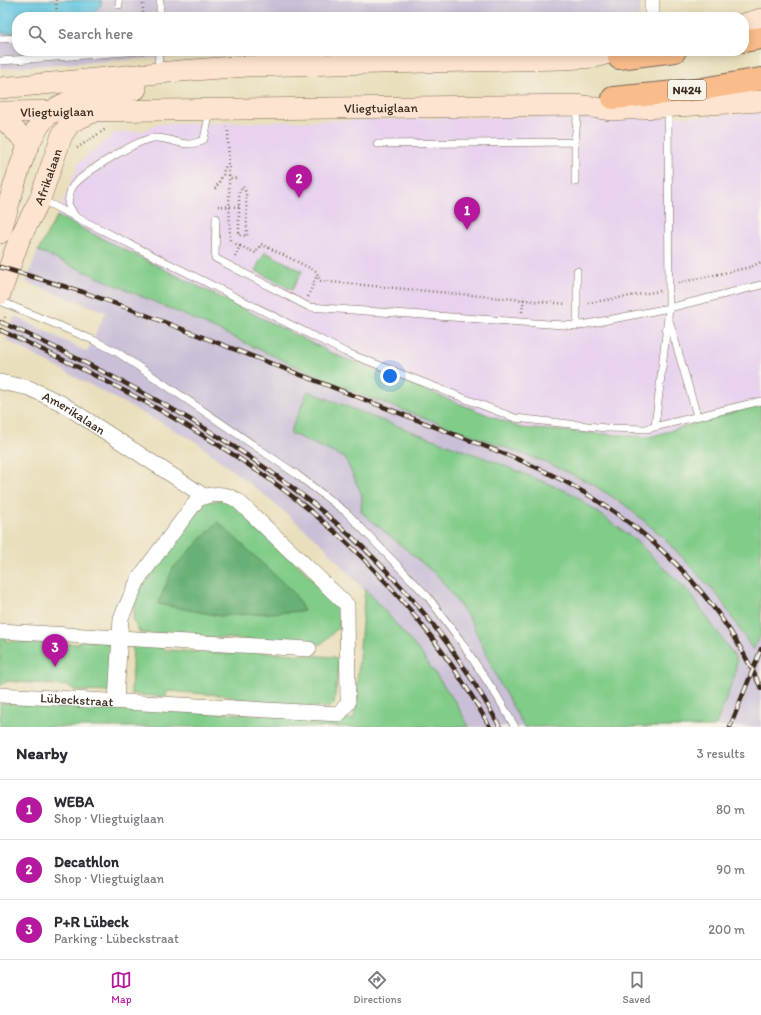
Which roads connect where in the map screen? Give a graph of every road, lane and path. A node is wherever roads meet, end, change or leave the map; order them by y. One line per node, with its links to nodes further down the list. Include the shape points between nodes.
1 (56, 0): 5 (path)
2 (143, 0): 6 (path)
3 (160, 0): 7 (lane)
4 (652, 0): 8 (street)
5 (57, 12)
6 (143, 12)
7 (160, 12)
8 (652, 12)
9 (761, 19): 10 (main road)
10 (749, 23)
11 (12, 38): 13 (lane)
12 (761, 38): 14 (highway)
13 (0, 39)
14 (749, 40)
15 (70, 56): 18 (lane)
16 (159, 56): 20 (lane)
17 (606, 56): 19 (main road, Vliegtuiglaan)
18 (0, 61)
19 (291, 65): 20 (main road, Vliegtuiglaan); 30 (main road, via 270,76 205,80 104,93 81,98)
20 (158, 73): 22 (main road, Vliegtuiglaan)
21 (761, 79): 25 (highway, N424)
22 (26, 86): 23 (main road, Vliegtuiglaan); 30 (main road, N424, via 45,102)
23 (0, 88)
24 (761, 101): 27 (main road, N424)
25 (612, 104): 26 (main road, N424); 27 (main road, N424)
26 (578, 105): 28 (main road, Vliegtuiglaan / N424); 33 (lane)
27 (668, 108): 54 (lane)
28 (219, 110): 31 (main road, Vliegtuiglaan / N424); 37 (path); 46 (lane, via 204,139 197,144 154,138 140,141 85,176 70,193 68,204)
29 (0, 112): 30 (main road, Vliegtuiglaan)
30 (50, 112): 31 (main road, Vliegtuiglaan); 34 (main road, Afrikalaan); 36 (main road, Afrikalaan / N424)
31 (93, 112): 36 (main road, N424, via 71,122 62,135)
32 (0, 116): 34 (main road)
33 (575, 142): 35 (lane); 40 (lane)
34 (28, 144): 48 (main road, Afrikalaan)
35 (377, 144)
36 (56, 151): 42 (main road, Afrikalaan / N424)
37 (229, 164): 38 (path); 41 (path)
38 (229, 178): 39 (path); 44 (path)
39 (236, 178)
40 (575, 182)
41 (215, 189)
42 (40, 199): 46 (lane); 56 (main road, Afrikalaan / N424, via 19,240)
43 (215, 206): 44 (path)
44 (230, 206): 45 (path); 49 (path, via 230,241)
45 (239, 207): 45 (path, via 239,192 244,187 246,236 239,235)
46 (75, 216): 69 (lane, via 345,352 514,418 606,428)
47 (216, 218): 51 (lane, via 215,258)
48 (0, 233)
49 (240, 246): 51 (path); 53 (path, via 256,253 261,244 316,271)
50 (761, 262): 54 (path, via 750,267)
51 (231, 266): 60 (lane)
52 (577, 271): 61 (lane)
53 (317, 275): 59 (path, via 320,282); 60 (path)
54 (669, 285): 61 (path, via 664,290); 62 (lane)
55 (761, 285): 62 (lane)
56 (0, 294)
57 (524, 296): 59 (path)
58 (0, 301): 76 (lane, via 117,352 296,474 347,513 428,597 489,684)
59 (523, 301): 61 (path); 64 (path)
60 (305, 305): 64 (lane)
61 (577, 305): 65 (lane)
62 (669, 308): 63 (lane); 65 (lane)
63 (668, 316): 68 (lane); 69 (lane)
64 (523, 322): 65 (lane)
65 (577, 326)
66 (0, 382): 70 (street, Amerikalaan, via 29,388 61,403)
67 (761, 401): 68 (lane)
68 (697, 416): 69 (lane)
69 (655, 427)
70 (204, 496): 72 (street, Lübeckstraat, via 198,499 139,578 121,618); 75 (street, via 229,494 347,605 348,703 339,714)
71 (0, 631): 72 (street)
72 (118, 638): 73 (street); 75 (street, Lübeckstraat)
73 (309, 649)
74 (0, 694): 75 (street, Lübeckstraat)
75 (116, 700)
76 (515, 727)

